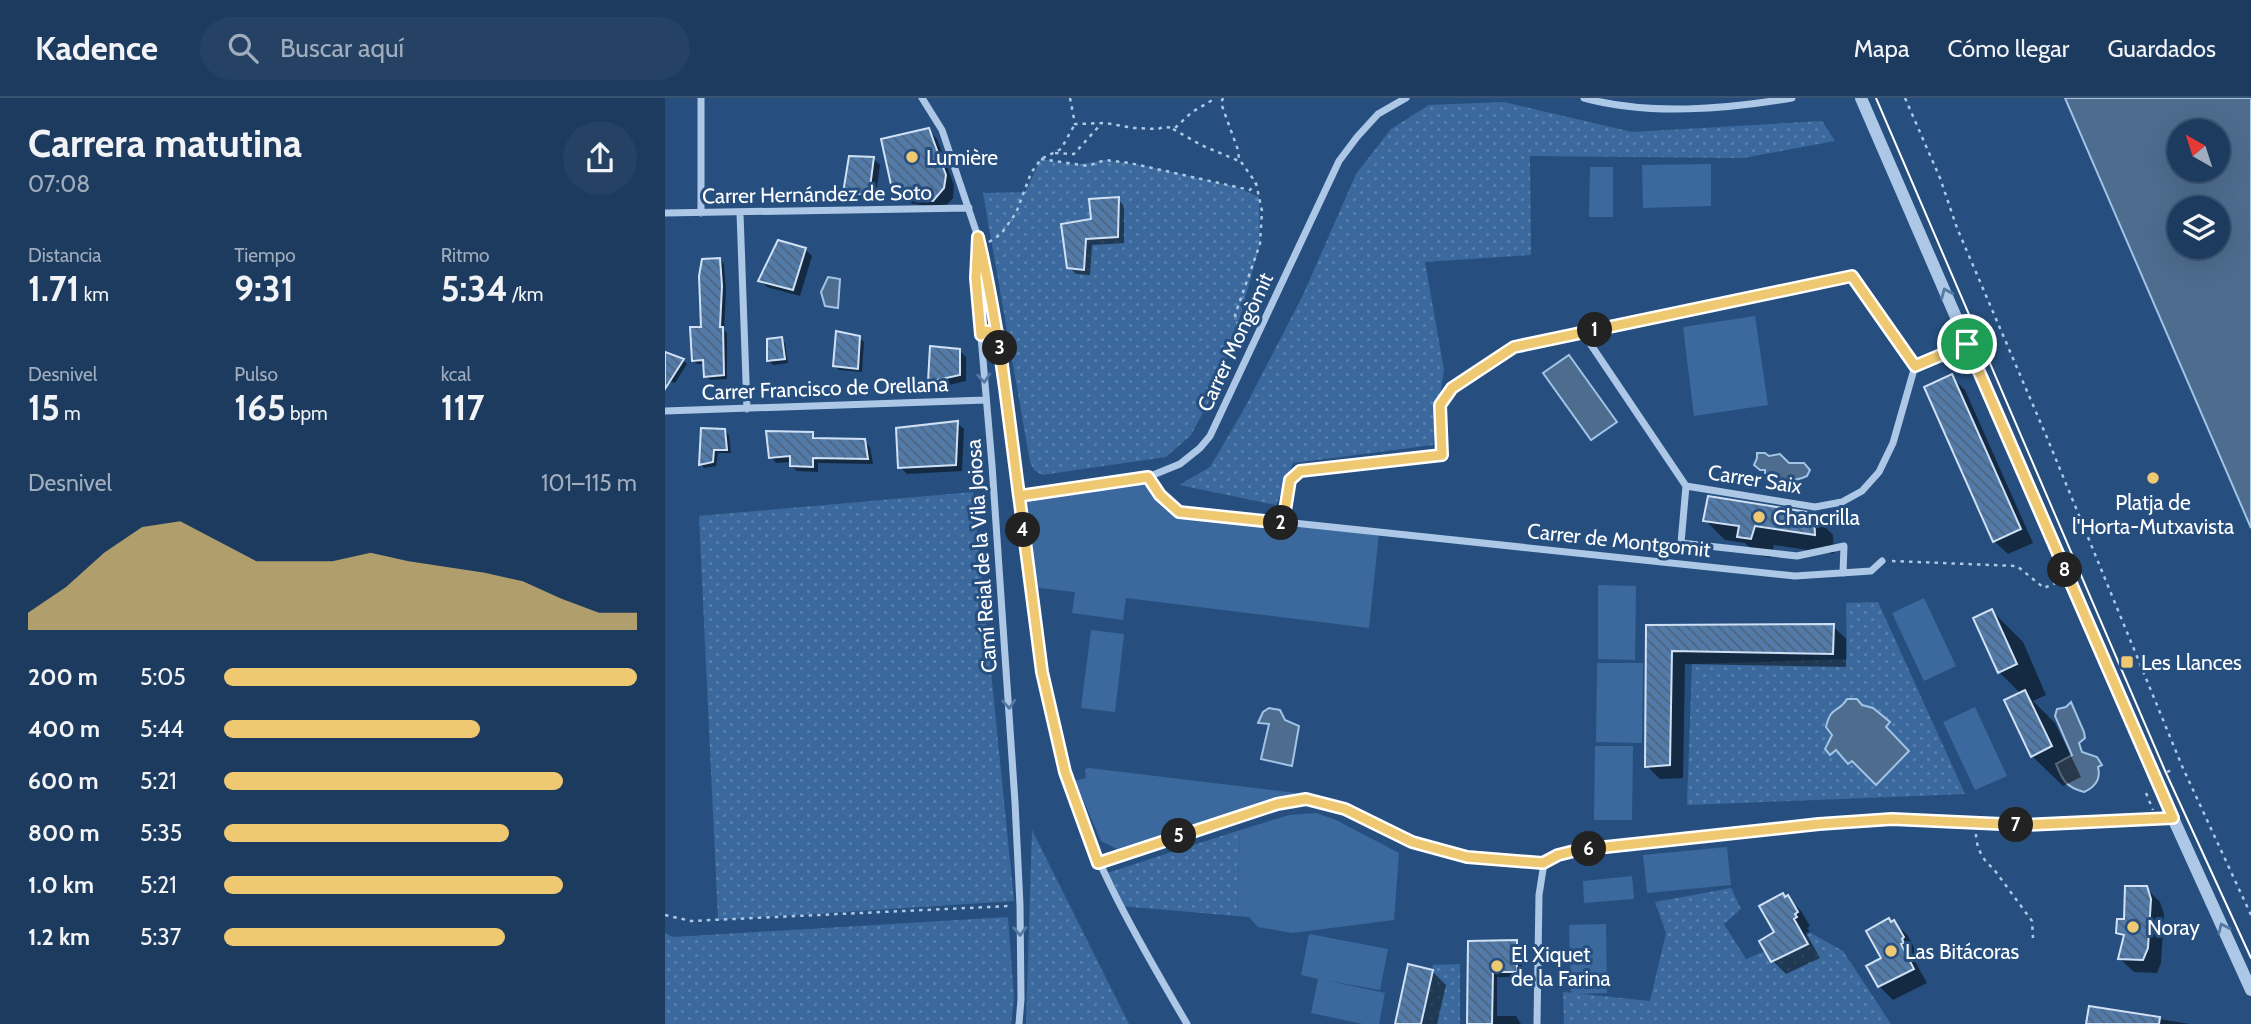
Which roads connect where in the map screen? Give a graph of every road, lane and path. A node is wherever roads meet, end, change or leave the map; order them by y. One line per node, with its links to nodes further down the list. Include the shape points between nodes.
1 (701, 98): 21 (street)
2 (922, 98): 19 (street, Camí Reial de la Vila Joiosa, via 942,130)
3 (1070, 98): 10 (path)
4 (1221, 98): 12 (path, via 1192,112); 15 (path)
5 (1406, 98): 29 (street, Carrer Mongòmit, via 1378,114 1339,161)
6 (1584, 98): 7 (street, via 1658,109 1742,107)
7 (1792, 98)
8 (1905, 98): 47 (path, via 2182,765)
9 (1861, 99): 28 (street, one-way to 9)
10 (1075, 124): 11 (path); 13 (path, via 1061,149)
11 (1101, 124): 12 (path); 13 (path, via 1074,154)
12 (1173, 129): 15 (path)
13 (1053, 153): 14 (path)
14 (1041, 159): 17 (path, via 1088,166 1105,160 1130,163); 24 (path, via 1016,213 1001,234)
15 (1241, 161): 16 (path)
16 (1256, 183): 17 (path); 18 (path)
17 (1250, 190): 18 (path)
18 (1259, 197): 29 (path, via 1260,244 1235,315)
19 (969, 208): 22 (street, Carrer Hernández de Soto); 23 (street, Camí Reial de la Vila Joiosa)
20 (665, 213): 21 (street, Carrer Hernández de Soto)
21 (701, 213): 22 (street, Carrer Hernández de Soto)
22 (740, 213): 32 (street)
23 (978, 237): 24 (street); 27 (street, Camí Reial de la Vila Joiosa)
24 (981, 248): 26 (street)
25 (1583, 332): 30 (street, via 1852,276); 35 (street, Carrer Saix); 37 (street, via 1514,347 1452,388 1440,405 1442,455 1300,471 1290,480)
26 (998, 334): 27 (lane, via 987,331); 36 (street)
27 (981, 335): 31 (street, Camí Reial de la Vila Joiosa, one-way to 31)
28 (1967, 344): 30 (street); 40 (street)
29 (1248, 356): 34 (street, Carrer Mongòmit, via 1210,436 1180,464)
30 (1915, 366): 35 (street, Carrer Saix, via 1893,443 1879,472 1862,491 1842,502 1815,507)
31 (986, 400): 32 (street, Carrer Francisco de Orellana); 45 (street, Camí Reial de la Vila Joiosa, one-way to 45)
32 (747, 408): 33 (street, Carrer Francisco de Orellana)
33 (665, 411)
34 (1148, 477): 36 (street, Carrer Mongòmit); 37 (street, Carrer de Montgomit, via 1179,512)
35 (1686, 486): 39 (street, via 1681,542 1797,556 1844,546)
36 (1019, 496): 43 (street, via 1042,672 1065,772)
37 (1283, 523): 39 (street, Carrer de Montgomit, via 1795,576)
38 (1882, 561): 39 (street, Carrer de Montgomit, via 1871,571); 40 (path, via 2017,566 2044,588)
39 (1843, 573)
40 (2069, 578): 41 (street)
41 (2173, 818): 42 (street); 49 (street, one-way to 41)
42 (1977, 823): 44 (street, via 1892,819 1819,824 1578,850); 48 (path, via 1980,853 2032,921)
43 (1098, 863): 44 (street, via 1277,804 1306,799 1345,809 1412,842 1467,857); 51 (street)
44 (1543, 863): 52 (street)
45 (1020, 905): 46 (path, via 691,921); 50 (street, Camí Reial de la Vila Joiosa, one-way to 50)
46 (665, 915)
47 (2251, 915)
48 (2033, 938)
49 (2251, 990)
50 (1020, 1024)
51 (1187, 1024)
52 (1537, 1024)

